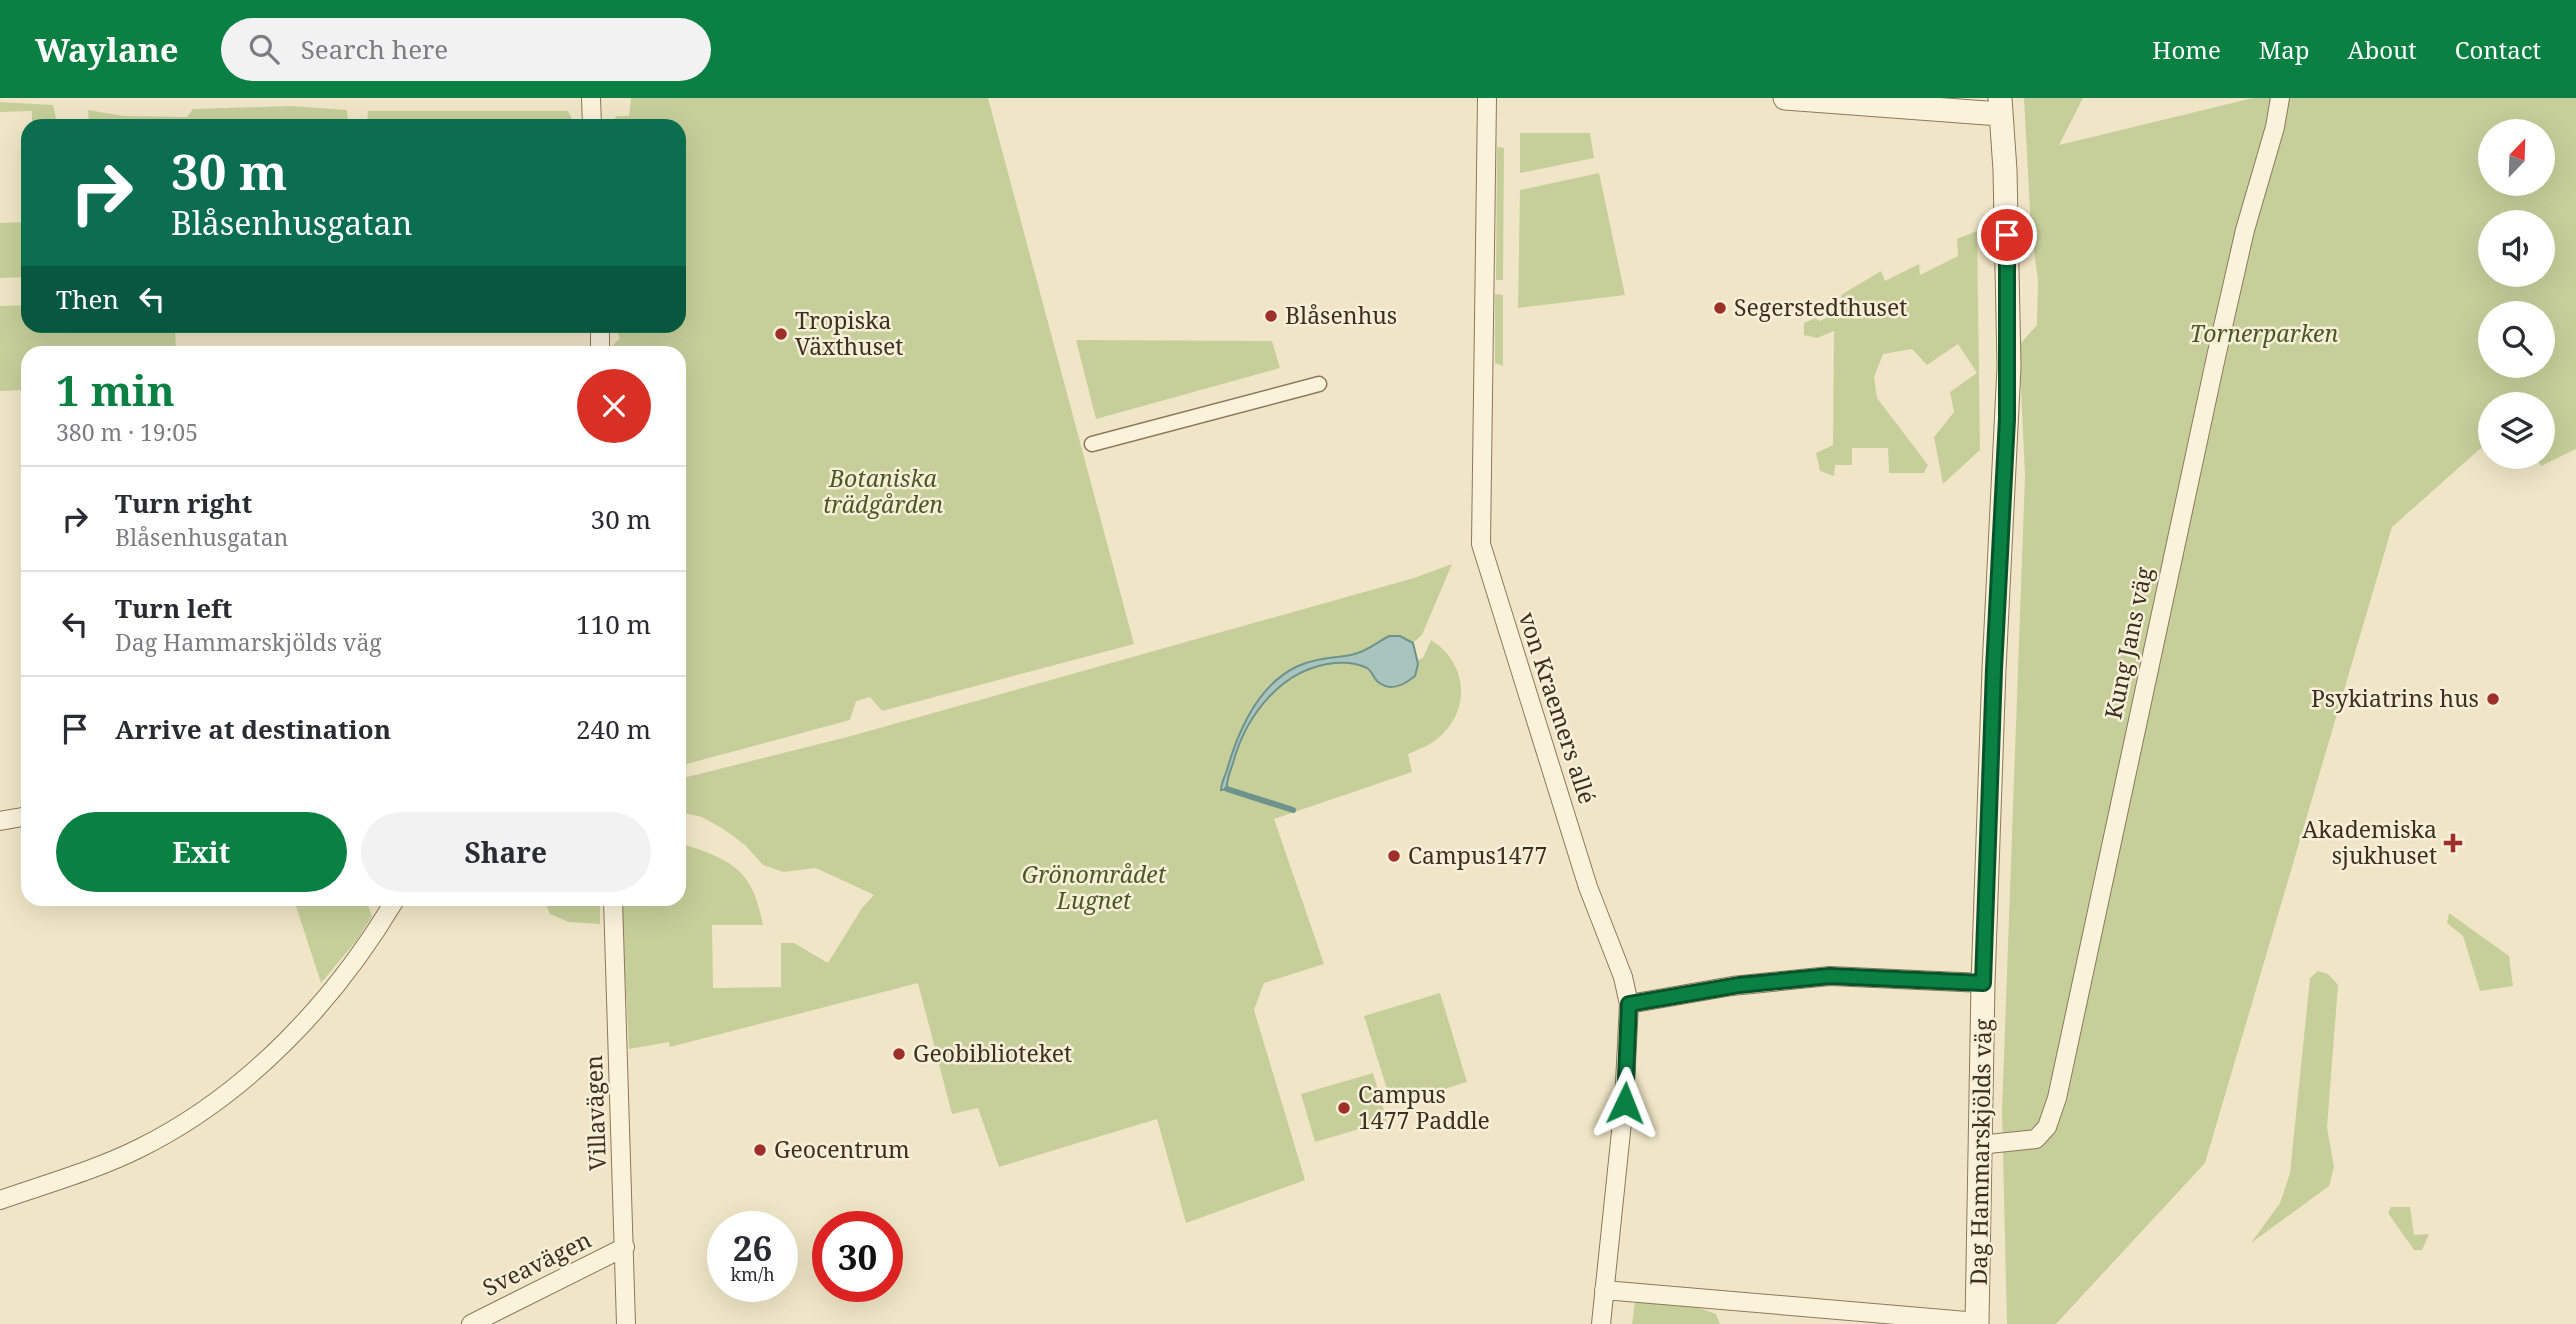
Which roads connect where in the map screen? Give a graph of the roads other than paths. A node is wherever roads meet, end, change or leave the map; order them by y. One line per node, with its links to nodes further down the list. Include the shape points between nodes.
1 (591, 98): 6 (street)
2 (1487, 98): 14 (street, von Kraemers allé, via 1481,544)
3 (1785, 98): 5 (street)
4 (2280, 98): 15 (street, Kung Jans väg, via 2218,344 2057,1098 2047,1127 2036,1139)
5 (2000, 106): 13 (street, Dag Hammarskjölds väg, via 2009,368)
6 (592, 119)
7 (1319, 384): 8 (street)
8 (1092, 444)
9 (21, 817): 10 (street)
10 (0, 821)
11 (391, 906): 16 (street, via 368,946 323,1002 267,1058 205,1110 139,1149)
12 (613, 906): 17 (street, Villavägen)
13 (1983, 983): 14 (street, via 1830,976 1739,985); 15 (street, Dag Hammarskjölds väg)
14 (1629, 1004): 18 (street, von Kraemers allé, via 1625,1103)
15 (1979, 1145): 19 (street, Dag Hammarskjölds väg)
16 (0, 1200)
17 (625, 1247): 20 (street, Sveavägen); 21 (street, Villavägen)
18 (1604, 1290): 19 (street); 22 (street, von Kraemers allé)
19 (1978, 1323)
20 (471, 1324)
21 (626, 1324)
22 (1601, 1324)

